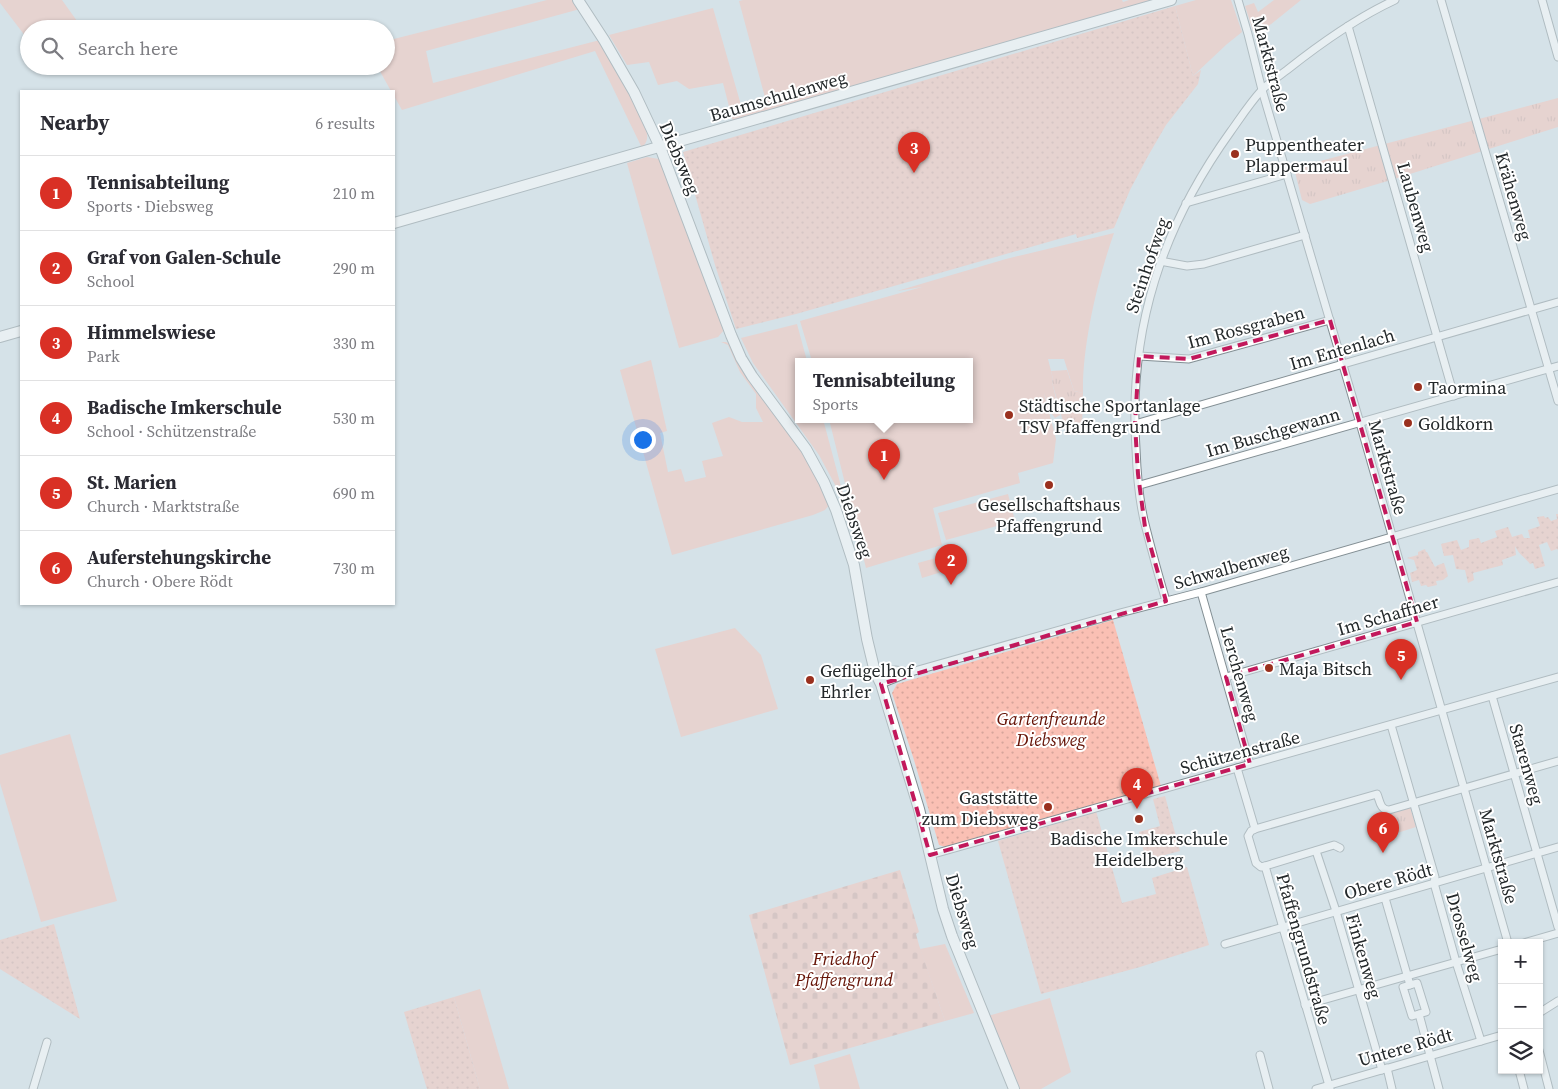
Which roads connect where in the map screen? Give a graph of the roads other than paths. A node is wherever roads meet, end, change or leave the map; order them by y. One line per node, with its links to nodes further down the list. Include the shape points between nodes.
1 (578, 0): 10 (main road, Diebsweg, via 634,92)
2 (1171, 0): 10 (main road, Baumschulenweg)
3 (1238, 0): 9 (street, Marktstraße)
4 (1395, 0): 7 (street, Steinhofweg)
5 (1441, 0): 17 (street, Krähenweg)
6 (1542, 0): 8 (street)
7 (1348, 26): 9 (street, Steinhofweg); 21 (street, Laubenweg)
8 (1558, 56)
9 (1262, 90): 11 (street, Marktstraße); 12 (street, Steinhofweg, via 1209,162)
10 (660, 147): 13 (main road, Baumschulenweg); 37 (main road, Diebsweg, via 741,358 806,449 837,512 854,565)
11 (1287, 174): 12 (street); 14 (street, Marktstraße)
12 (1186, 203): 15 (street, Steinhofweg)
13 (395, 223)
14 (1305, 235): 15 (street, via 1204,264 1187,266); 18 (street, Marktstraße)
15 (1160, 261): 22 (street, Steinhofweg, via 1143,326)
16 (1558, 302): 17 (street, Im Entenlach)
17 (1531, 310): 21 (street, Im Entenlach); 25 (street, Krähenweg)
18 (1330, 320): 22 (street, Im Rossgraben, via 1189,358); 23 (street, Marktstraße)
19 (20, 331): 20 (main road)
20 (0, 337)
21 (1438, 337): 23 (street, Im Entenlach); 26 (street, Laubenweg)
22 (1139, 356): 29 (street, Steinhofweg)
23 (1342, 364): 28 (street, Marktstraße); 29 (street, Im Entenlach)
24 (1558, 366): 25 (street, Im Buschgewann)
25 (1549, 368): 26 (street, Im Buschgewann); 27 (street, Krähenweg)
26 (1454, 396): 28 (street, Im Buschgewann)
27 (1558, 401)
28 (1360, 423): 30 (street, Im Buschgewann); 32 (street, Marktstraße)
29 (1134, 424): 30 (street, Steinhofweg)
30 (1140, 485): 35 (street, Steinhofweg, via 1146,527)
31 (1558, 489): 32 (street, Schwalbenweg)
32 (1392, 537): 34 (street, Schwalbenweg); 36 (street, Marktstraße)
33 (1558, 582): 36 (street, Im Schaffner)
34 (1201, 592): 35 (street, Schwalbenweg); 39 (street, Lerchenweg)
35 (1166, 601): 38 (street, Schwalbenweg)
36 (1417, 622): 39 (street, Im Schaffner); 43 (street, Marktstraße)
37 (875, 672): 38 (street, Schwalbenweg); 41 (main road, Diebsweg)
38 (911, 672): 41 (street, Schwalbenweg)
39 (1226, 677): 46 (street, Lerchenweg)
40 (1558, 677): 42 (street, Schützenstraße)
41 (883, 682): 56 (main road, Diebsweg)
42 (1492, 696): 43 (street, Schützenstraße); 48 (street, Starenweg)
43 (1442, 710): 44 (street, Schützenstraße); 49 (street, Marktstraße)
44 (1391, 725): 46 (street, Schützenstraße); 50 (street, Drosselweg)
45 (1558, 761): 48 (street)
46 (1250, 764): 47 (street, Schützenstraße)
47 (1237, 768): 51 (street, Pfaffengrundstraße); 56 (street, Schützenstraße)
48 (1514, 774): 49 (street); 55 (street, Starenweg)
49 (1465, 788): 50 (street); 58 (street, Marktstraße)
50 (1414, 803): 51 (street, via 1386,810 1381,807 1378,794); 59 (street, Drosselweg)
51 (1255, 829): 57 (street, Pfaffengrundstraße, via 1248,836 1256,863)
52 (1558, 847): 55 (street, Obere Rödt)
53 (1340, 848): 54 (street, via 1334,846)
54 (1316, 851): 57 (street); 61 (street, Finkenweg)
55 (1537, 853): 58 (street, Obere Rödt); 63 (street, Starenweg)
56 (930, 854): 87 (main road, Diebsweg, via 952,936)
57 (1265, 866): 62 (street, Pfaffengrundstraße)
58 (1487, 868): 59 (street, Obere Rödt); 65 (street, Marktstraße)
59 (1434, 883): 60 (street, Obere Rödt); 69 (street, Drosselweg)
60 (1385, 898): 61 (street, Obere Rödt); 70 (street)
61 (1336, 912): 62 (street, Obere Rödt); 72 (street, Finkenweg)
62 (1283, 927): 67 (street, Obere Rödt); 74 (street, Pfaffengrundstraße)
63 (1558, 927)
64 (1558, 933): 66 (street)
65 (1507, 939)
66 (1538, 939)
67 (1225, 944)
68 (1498, 950): 69 (street)
69 (1456, 962): 70 (street); 78 (street, Drosselweg)
70 (1408, 976): 71 (street); 72 (street)
71 (1410, 985): 76 (street, via 1403,987 1412,1016); 76 (street, via 1417,982 1426,1012)
72 (1359, 990): 74 (street); 83 (street, Finkenweg)
73 (1558, 1001): 75 (street)
74 (1305, 1005): 85 (street, Pfaffengrundstraße)
75 (1543, 1010)
76 (1419, 1014): 81 (street)
77 (1498, 1036): 78 (street, Untere Rödt)
78 (1481, 1041): 81 (street, Untere Rödt)
79 (47, 1042): 86 (street)
80 (1260, 1055): 88 (street)
81 (1430, 1056): 83 (street, Untere Rödt); 91 (street)
82 (1543, 1064): 93 (street)
83 (1384, 1069): 85 (street, Untere Rödt); 90 (street, Finkenweg)
84 (1519, 1074): 92 (street)
85 (1329, 1087): 89 (street, Untere Rödt)
86 (33, 1089)
87 (1014, 1089)
88 (1268, 1089)
89 (1316, 1089)
90 (1392, 1089)
91 (1439, 1089)
92 (1524, 1089)
93 (1550, 1089)

